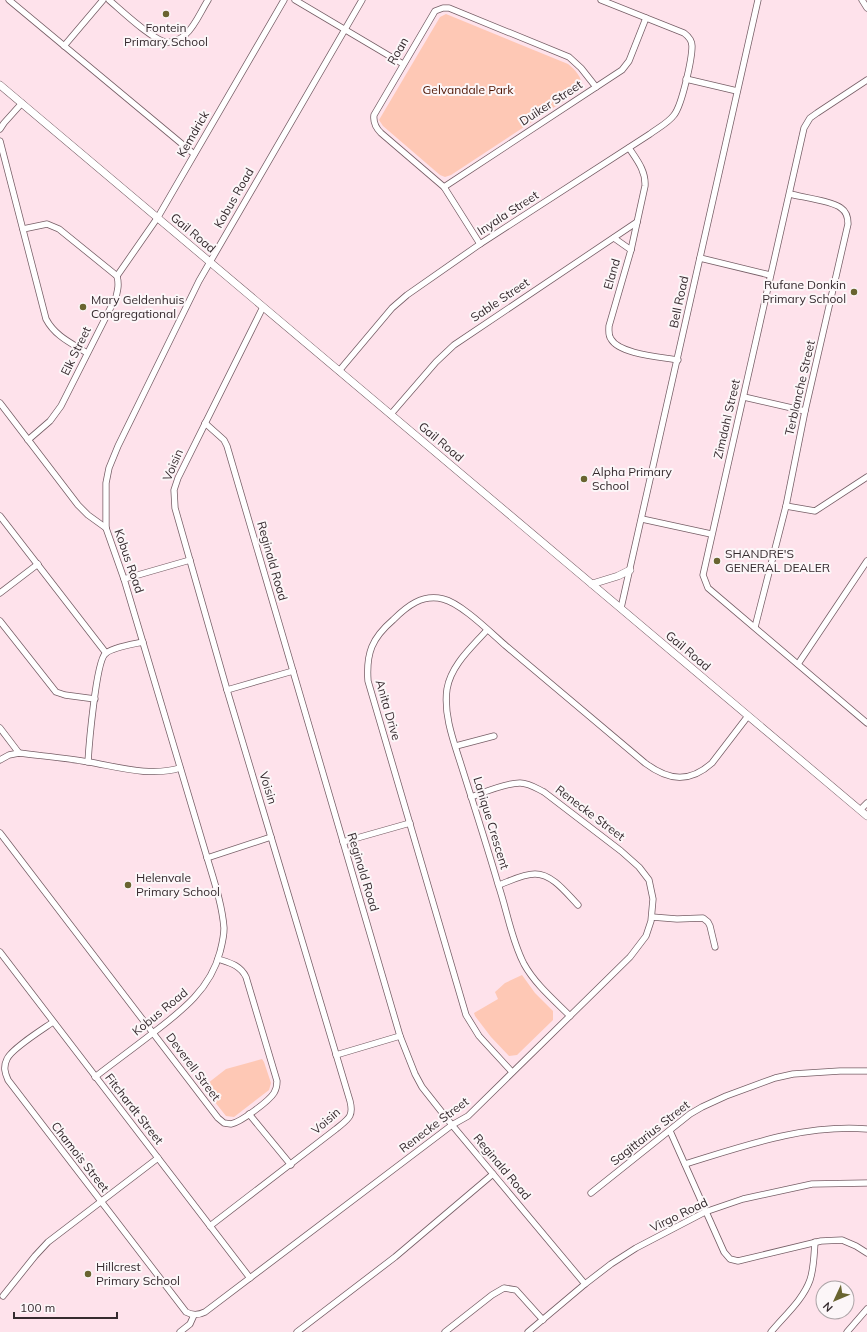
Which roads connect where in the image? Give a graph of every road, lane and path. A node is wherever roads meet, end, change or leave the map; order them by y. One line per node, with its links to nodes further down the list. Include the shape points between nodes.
1 (9, 0): 14 (street)
2 (103, 0): 14 (street)
3 (109, 0): 4 (street, via 156,38 170,42 187,33)
4 (208, 0)
5 (284, 0): 25 (street, Kemdrick)
6 (295, 0): 13 (street)
7 (362, 0): 13 (street, Kobus Road)
8 (601, 0): 12 (street)
9 (758, 0): 20 (street, Bell Road)
10 (862, 0): 11 (street)
11 (867, 8)
12 (646, 18): 16 (street, Inyala Street, via 686,34 690,39 692,45); 19 (street, Duiker Street, via 629,61 622,70)
13 (344, 29): 15 (street); 35 (street, Kobus Road)
14 (64, 46): 25 (street)
15 (404, 64): 19 (street, Roan, via 435,12 449,8 569,57); 26 (street, Roan, via 374,115 375,126 380,133)
16 (686, 79): 20 (street); 24 (street, Inyala Street, via 679,105 672,117)
17 (867, 80): 27 (street, Zimdahl Street, via 817,113 807,123)
18 (0, 85): 21 (street, Gail Road)
19 (596, 87): 26 (street, Duiker Street)
20 (737, 91): 34 (street, Bell Road)
21 (22, 103): 22 (street); 28 (street, Gail Road)
22 (0, 129)
23 (0, 141): 30 (street)
24 (629, 148): 29 (street, Eland, via 642,168 645,180); 32 (street, Inyala Street)
25 (194, 154): 28 (street, Kemdrick)
26 (444, 186): 32 (street, Roan)
27 (790, 194): 36 (street, Zimdahl Street); 44 (street, Terblanche Street, via 841,207 848,219)
28 (158, 217): 35 (street, Gail Road); 37 (street, Kemdrick)
29 (637, 222): 31 (street, Sable Street); 33 (street, Eland)
30 (23, 229): 37 (street, via 47,224 59,229); 39 (street, via 50,327 61,338)
31 (614, 238): 33 (street); 45 (street, Sable Street, via 450,348)
32 (480, 244): 41 (street, Inyala Street, via 398,302)
33 (631, 250): 40 (street, Eland, via 609,326 610,338 619,347 629,351)
34 (700, 258): 36 (street); 40 (street, Bell Road)
35 (210, 262): 38 (street, Gail Road); 52 (street, Kobus Road, via 113,457 106,483)
36 (770, 275): 42 (street, Zimdahl Street)
37 (116, 276): 39 (street, Elk Street, via 116,297)
38 (263, 307): 41 (street, Gail Road); 46 (street, Voisin)
39 (87, 352): 47 (street, Elk Street, via 57,413)
40 (678, 360): 51 (street, Bell Road)
41 (339, 371): 45 (street, Gail Road)
42 (744, 397): 44 (street); 53 (street, Zimdahl Street)
43 (0, 403): 47 (street)
44 (805, 411): 49 (street, Terblanche Street)
45 (391, 414): 59 (street, Gail Road)
46 (205, 423): 54 (street, Voisin, via 174,490 174,508); 68 (street, Reginald Road, via 227,446)
47 (28, 440): 52 (street, via 83,511)
48 (867, 477): 49 (street, via 815,511)
49 (786, 506): 63 (street, Terblanche Street)
50 (0, 516): 56 (street)
51 (642, 519): 53 (street); 57 (street, Bell Road)
52 (106, 528): 58 (street, Kobus Road)
53 (711, 534): 63 (street, Zimdahl Street, via 703,575 705,582 708,588)
54 (190, 560): 58 (street); 69 (street, Voisin)
55 (867, 561): 67 (street)
56 (38, 564): 60 (street); 66 (street)
57 (630, 570): 59 (street); 61 (street, Bell Road)
58 (124, 579): 65 (street, Kobus Road)
59 (592, 584): 61 (street, Gail Road)
60 (0, 593)
61 (621, 608): 71 (street, Gail Road)
62 (0, 621): 70 (street, via 56,692)
63 (755, 627): 67 (street, Zimdahl Street)
64 (487, 630): 71 (street, Anita Drive, via 645,763 667,776 687,777 705,770); 75 (street, Lanique Crescent, via 454,669 447,688 446,702 450,729); 84 (street, Anita Drive, via 452,601 422,599 382,629 371,646 367,668 368,681)
65 (143, 642): 66 (street); 79 (street, Kobus Road)
66 (106, 653): 70 (street, via 98,672)
67 (798, 664): 72 (street, Zimdahl Street)
68 (293, 670): 69 (street); 87 (street, Reginald Road)
69 (227, 690): 86 (street, Voisin)
70 (95, 699): 78 (street)
71 (748, 716): 82 (street, Gail Road)
72 (867, 723)
73 (0, 728): 76 (street)
74 (494, 736): 75 (street)
75 (456, 746): 80 (street, Lanique Crescent)
76 (19, 753): 77 (street); 78 (street)
77 (0, 760)
78 (88, 762): 79 (street, via 160,772)
79 (180, 768): 88 (street, Kobus Road)
80 (471, 797): 89 (street, Lanique Crescent); 91 (street, Renecke Street, via 520,783 544,792 639,867 649,880 653,899)
81 (867, 803): 82 (street)
82 (860, 810): 83 (street, Gail Road)
83 (867, 816)
84 (410, 823): 87 (street); 101 (street, Anita Drive, via 466,1015 479,1036)
85 (0, 833): 97 (street, Deverell Street)
86 (271, 837): 88 (street); 99 (street, Voisin)
87 (343, 842): 98 (street, Reginald Road)
88 (207, 858): 94 (street, Kobus Road, via 222,914 223,939)
89 (499, 885): 90 (street, via 534,874 542,875 561,887); 95 (street, Lanique Crescent, via 518,951 525,965 536,981)
90 (578, 905)
91 (652, 917): 92 (street, via 703,918 710,926); 95 (street, Renecke Street, via 642,943)
92 (715, 947)
93 (1, 955): 96 (street, Fitchardt Street)
94 (218, 959): 97 (street, Kobus Road, via 206,985 197,996); 103 (street, Deverell Street, via 243,970 277,1080 277,1087 272,1095)
95 (570, 1016): 101 (street, Renecke Street)
96 (53, 1022): 102 (street, Fitchardt Street); 113 (street, Chamois Street, via 10,1054 4,1071 14,1089)
97 (153, 1033): 102 (street, Kobus Road); 103 (street, Deverell Street, via 221,1121 227,1125 232,1124)
98 (400, 1036): 99 (street); 104 (street, Reginald Road, via 422,1087)
99 (336, 1055): 108 (street, Voisin, via 350,1100 350,1117)
100 (867, 1071): 106 (street, Sagittarius Street, via 793,1074 775,1078 702,1107)
101 (512, 1072): 104 (street, Renecke Street, via 468,1116)
102 (95, 1077): 107 (street, Fitchardt Street)
103 (249, 1114): 108 (street)
104 (452, 1125): 110 (street, Reginald Road); 118 (street, Renecke Street)
105 (867, 1129): 109 (street, via 828,1130 782,1136)
106 (670, 1131): 109 (street); 112 (street, Sagittarius Street)
107 (158, 1158): 113 (street); 115 (street, Fitchardt Street)
108 (291, 1164): 115 (street, Voisin)
109 (685, 1164): 114 (street)
110 (493, 1174): 119 (street, Reginald Road); 125 (street, via 395,1257)
111 (867, 1183): 114 (street, Virgo Road, via 812,1184 743,1199)
112 (591, 1193)
113 (101, 1202): 120 (street, via 48,1242); 122 (street, Chamois Street, via 186,1312)
114 (705, 1212): 116 (street, via 726,1256 733,1260 738,1261); 119 (street, Virgo Road, via 636,1248)
115 (210, 1226): 118 (street, Fitchardt Street)
116 (815, 1242): 117 (street, via 842,1240); 128 (street, via 812,1274 807,1287)
117 (867, 1252)
118 (250, 1278): 122 (street, Renecke Street, via 210,1309)
119 (585, 1284): 123 (street, Virgo Road)
120 (3, 1296)
121 (867, 1309): 129 (street)
122 (194, 1315): 124 (street, Renecke Street, via 190,1324)
123 (543, 1320): 126 (street, via 516,1290 504,1288); 127 (street, Virgo Road)
124 (180, 1332)
125 (297, 1332)
126 (445, 1332)
127 (528, 1332)
128 (771, 1332)
129 (847, 1332)

